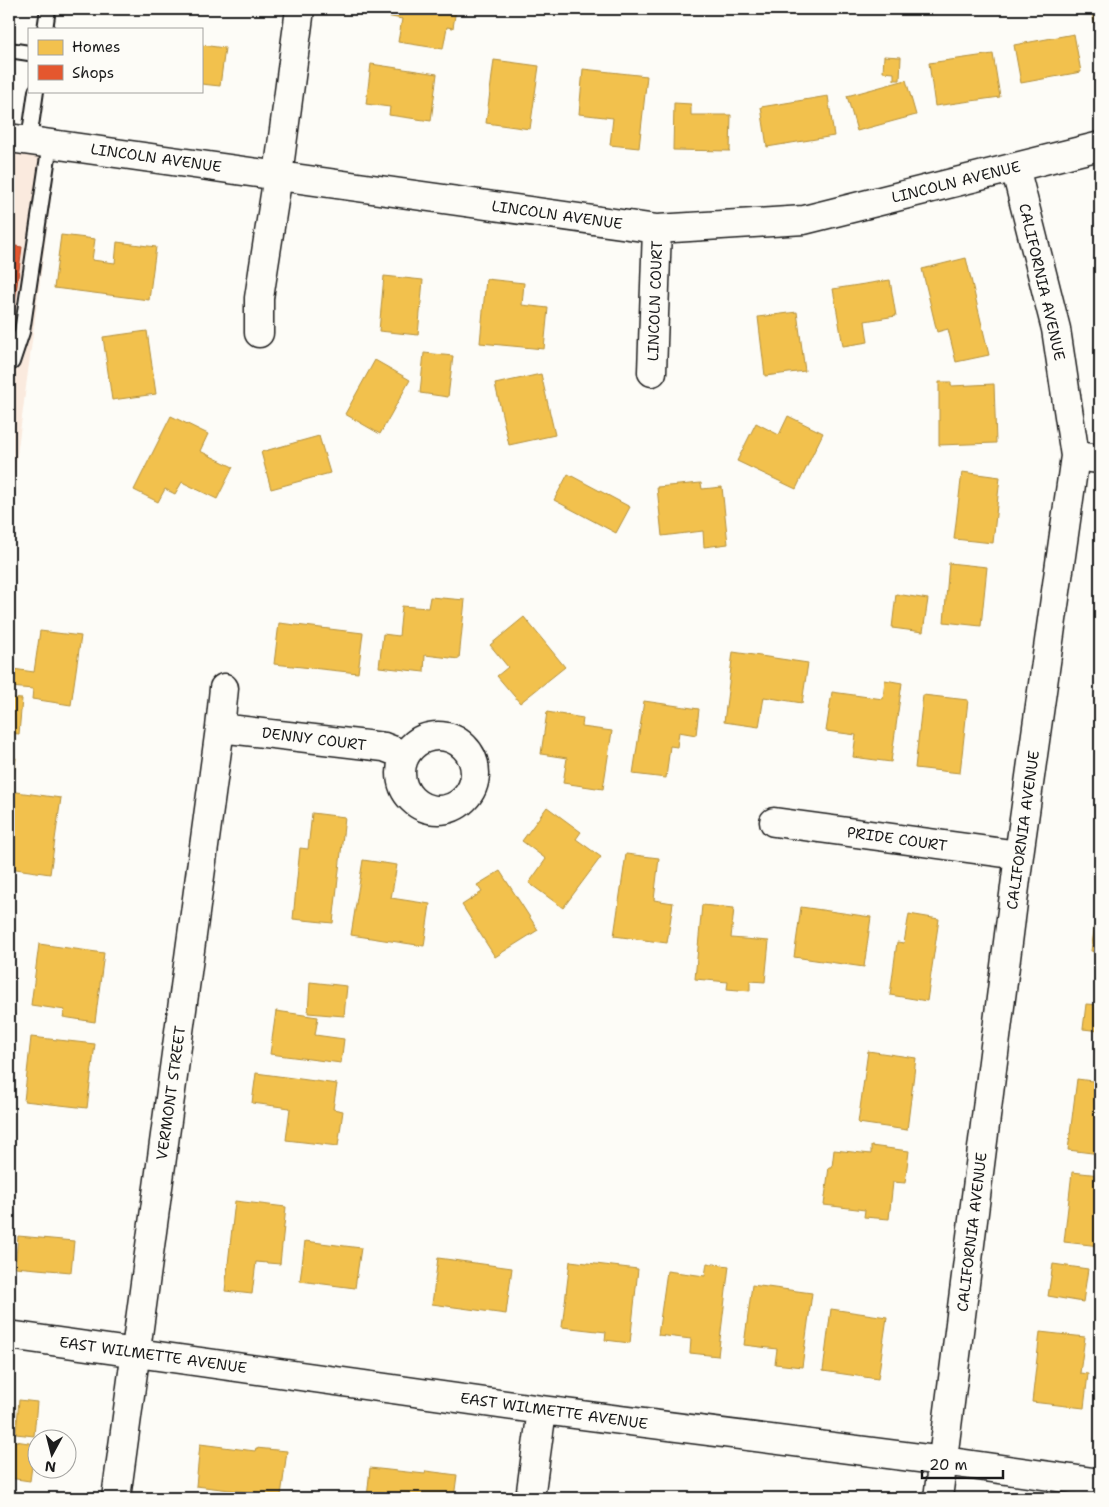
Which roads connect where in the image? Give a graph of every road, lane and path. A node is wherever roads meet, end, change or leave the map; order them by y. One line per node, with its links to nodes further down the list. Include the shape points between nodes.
1 (48, 9): 3 (lane)
2 (300, 9): 10 (street)
3 (45, 28)
4 (9, 50): 5 (lane)
5 (28, 53)
6 (36, 92): 7 (lane)
7 (29, 140): 10 (street, LINCOLN AVENUE); 13 (lane, via 22,332)
8 (1100, 146): 9 (street, LINCOLN AVENUE)
9 (1015, 167): 11 (street, LINCOLN AVENUE, via 804,220); 15 (street, CALIFORNIA AVENUE)
10 (278, 174): 11 (street, LINCOLN AVENUE); 12 (street, via 259,298)
11 (657, 229): 14 (street, LINCOLN COURT)
12 (259, 333)
13 (10, 362)
14 (652, 372)
15 (1088, 458): 20 (street, CALIFORNIA AVENUE)
16 (224, 688): 17 (street, VERMONT STREET)
17 (220, 728): 18 (street, DENNY COURT, via 384,747); 22 (street, VERMONT STREET)
18 (405, 755)
19 (774, 822): 20 (street, PRIDE COURT)
20 (1019, 855): 24 (street, CALIFORNIA AVENUE)
21 (9, 1335): 22 (street, EAST WILMETTE AVENUE)
22 (136, 1352): 23 (street, EAST WILMETTE AVENUE); 26 (street, VERMONT STREET)
23 (542, 1410): 24 (street, EAST WILMETTE AVENUE); 27 (street)
24 (943, 1461): 25 (street, EAST WILMETTE AVENUE); 28 (street, CALIFORNIA AVENUE)
25 (1100, 1483)
26 (116, 1498)
27 (530, 1498)
28 (938, 1498)

